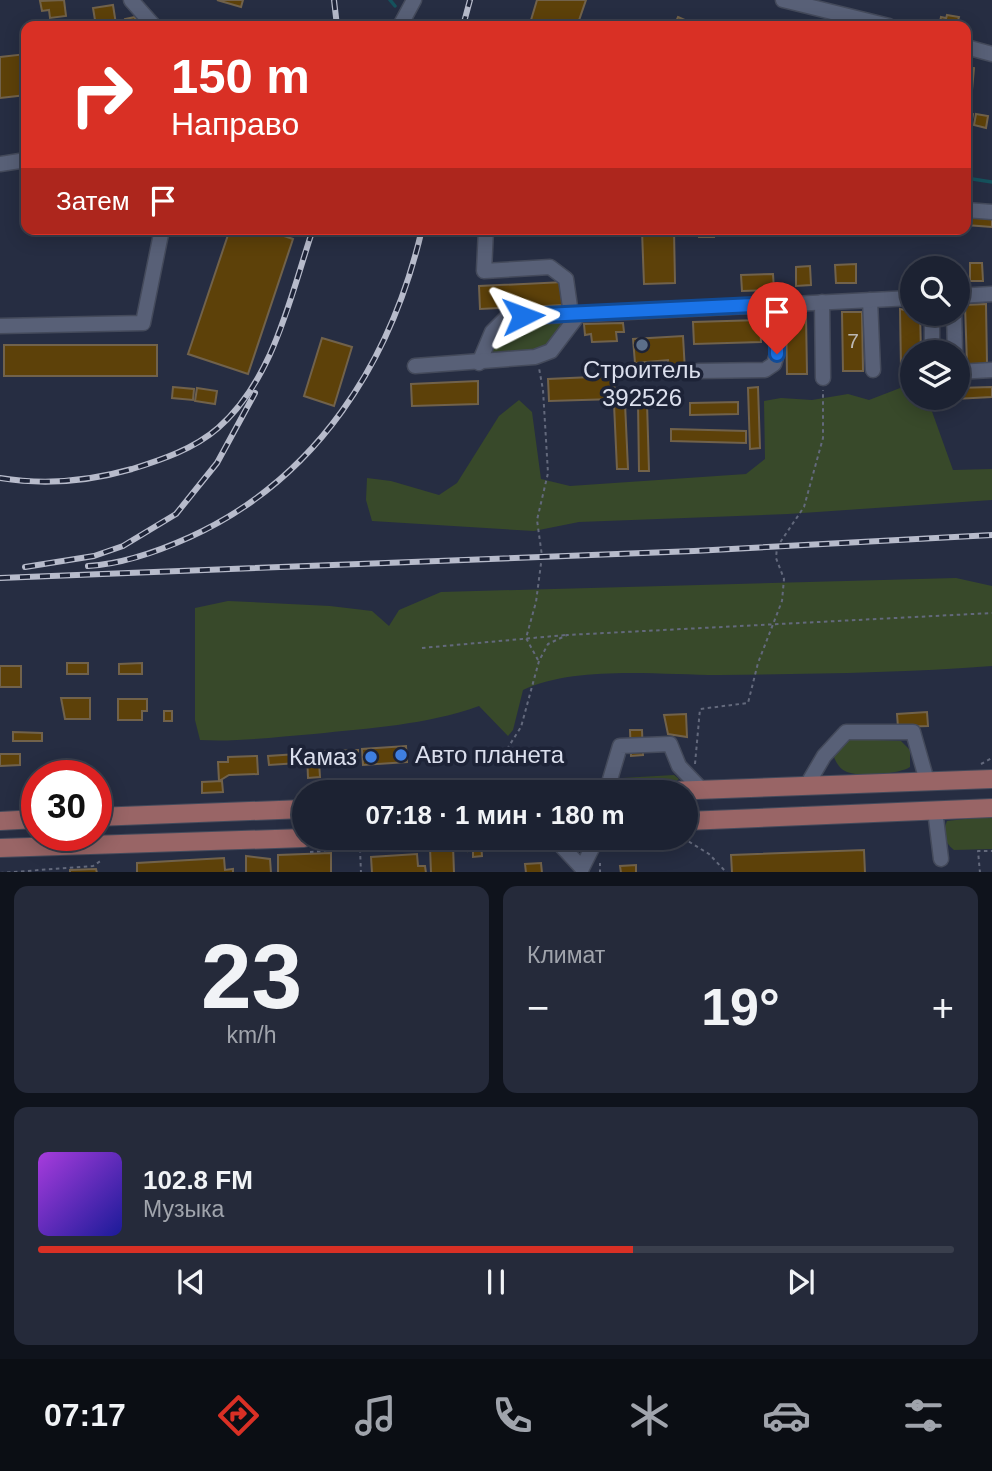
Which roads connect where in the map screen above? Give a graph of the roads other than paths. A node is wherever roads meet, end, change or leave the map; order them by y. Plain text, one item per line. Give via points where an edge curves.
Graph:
1 (131, 0) edge
2 (414, 0) edge
3 (783, 0) edge
4 (150, 21) edge
5 (403, 21) edge
6 (869, 21) edge
7 (971, 48) edge
8 (992, 54) edge
9 (21, 161) edge
10 (0, 164) edge
11 (971, 210) edge
12 (992, 212) edge
13 (161, 235) edge
14 (486, 235) edge
15 (992, 294) edge
16 (970, 295) edge
17 (900, 299) edge
18 (870, 300) junction
19 (822, 302) junction
20 (777, 304) junction
21 (575, 314) junction
22 (0, 326) edge
23 (479, 363) junction
24 (415, 366) dead end
25 (873, 370) dead end
26 (992, 370) edge
27 (698, 371) dead end
28 (970, 371) edge
29 (823, 377) road end
30 (992, 779) edge
31 (610, 780) edge
32 (692, 780) edge
33 (927, 781) junction
34 (698, 784) edge
35 (807, 785) junction
36 (992, 808) edge
37 (292, 809) edge
38 (935, 810) junction
39 (112, 816) edge
40 (21, 820) edge
41 (698, 820) edge
42 (0, 821) edge
43 (292, 838) edge
44 (0, 848) edge
45 (564, 850) edge
46 (582, 850) edge
47 (591, 850) edge
48 (942, 859) dead end
49 (582, 870) edge

1 - 4 street
2 - 5 street
3 - 6 street
7 - 8 street
9 - 10 street
11 - 12 street
13 - 22 street via 143,323
14 - 21 street via 484,271 550,267 566,279
15 - 16 street
17 - 18 street
18 - 19 street
18 - 25 street
19 - 20 street
19 - 29 street
20 - 21 street
20 - 27 street via 774,364 765,370
21 - 23 street via 551,351 535,358
21 - 23 street via 500,321
23 - 24 street
26 - 28 street
30 - 33 main road
31 - 32 street via 620,746 670,744 679,766
33 - 35 main road
33 - 35 street via 913,732 846,732
34 - 35 main road
36 - 38 main road
37 - 39 main road
38 - 41 main road
38 - 48 street
40 - 42 main road
43 - 44 main road
45 - 49 street
46 - 49 street
47 - 49 street

